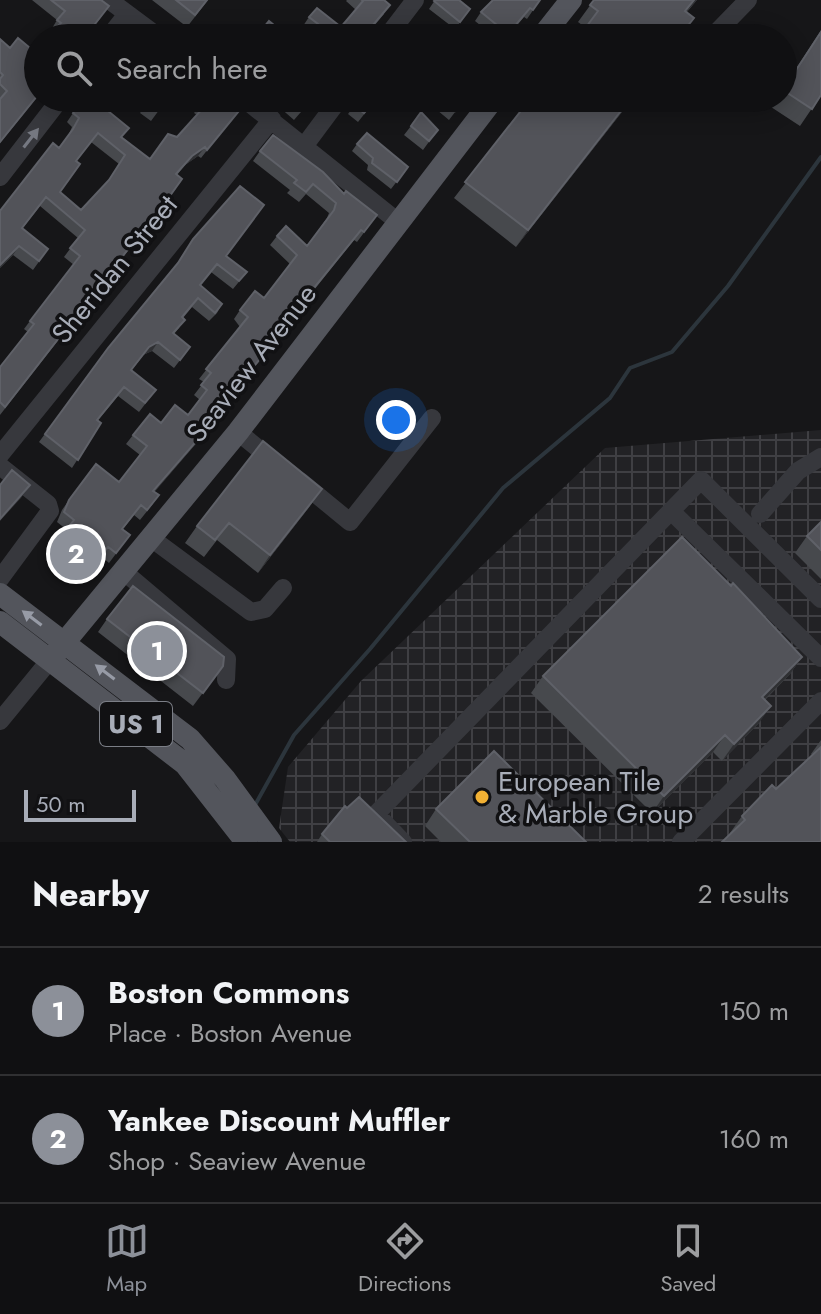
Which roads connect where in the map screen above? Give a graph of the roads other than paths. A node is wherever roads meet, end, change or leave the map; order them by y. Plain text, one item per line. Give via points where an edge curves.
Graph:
1 (109, 0) edge
2 (415, 0) edge
3 (571, 0) edge
4 (748, 0) edge
5 (127, 14) junction
6 (119, 24) edge
7 (141, 24) edge
8 (397, 24) edge
9 (552, 24) edge
10 (725, 24) edge
11 (50, 112) edge
12 (262, 112) edge
13 (330, 112) edge
14 (483, 112) edge
15 (272, 119) junction
16 (305, 145) junction
17 (0, 177) edge
18 (397, 221) junction
19 (432, 418) dead end
20 (238, 432) junction
21 (0, 455) edge
22 (821, 457) edge
23 (0, 466) edge
24 (671, 511) junction
25 (760, 514) dead end
26 (151, 538) junction
27 (123, 571) junction
28 (0, 579) edge
29 (283, 588) dead end
30 (0, 594) edge
31 (821, 599) edge
32 (0, 622) edge
33 (64, 641) junction
34 (821, 658) edge
35 (50, 660) junction
36 (226, 680) dead end
37 (821, 701) edge
38 (0, 721) edge
39 (220, 788) junction
40 (248, 833) edge
41 (271, 842) edge
42 (403, 842) edge
43 (681, 842) edge

1 - 5 street
2 - 8 street
3 - 9 main road
4 - 10 street
5 - 6 street
5 - 7 street
17 -> 11 street
12 - 15 street
13 - 16 street
14 - 18 main road, Seaview Avenue
15 - 16 street
15 - 21 street, Sheridan Street
16 - 18 street
18 - 20 main road, Seaview Avenue
19 - 20 street via 350,522
20 - 26 main road, Seaview Avenue
22 - 25 street via 798,471
23 - 28 street via 50,511
24 - 31 street via 701,480
24 - 34 street
24 - 42 street via 376,814
26 - 27 main road, Seaview Avenue
26 - 29 street via 251,612 265,609
27 - 33 main road, Seaview Avenue
27 - 36 street via 227,659
33 -> 30 main road, US 1
32 - 35 main road, US 1
33 - 35 main road, Seaview Avenue
39 -> 33 main road, US 1 via 170,721
35 - 38 street
35 - 39 main road, US 1
37 - 43 street
39 - 40 main road, US 1
40 - 41 main road, US 1

